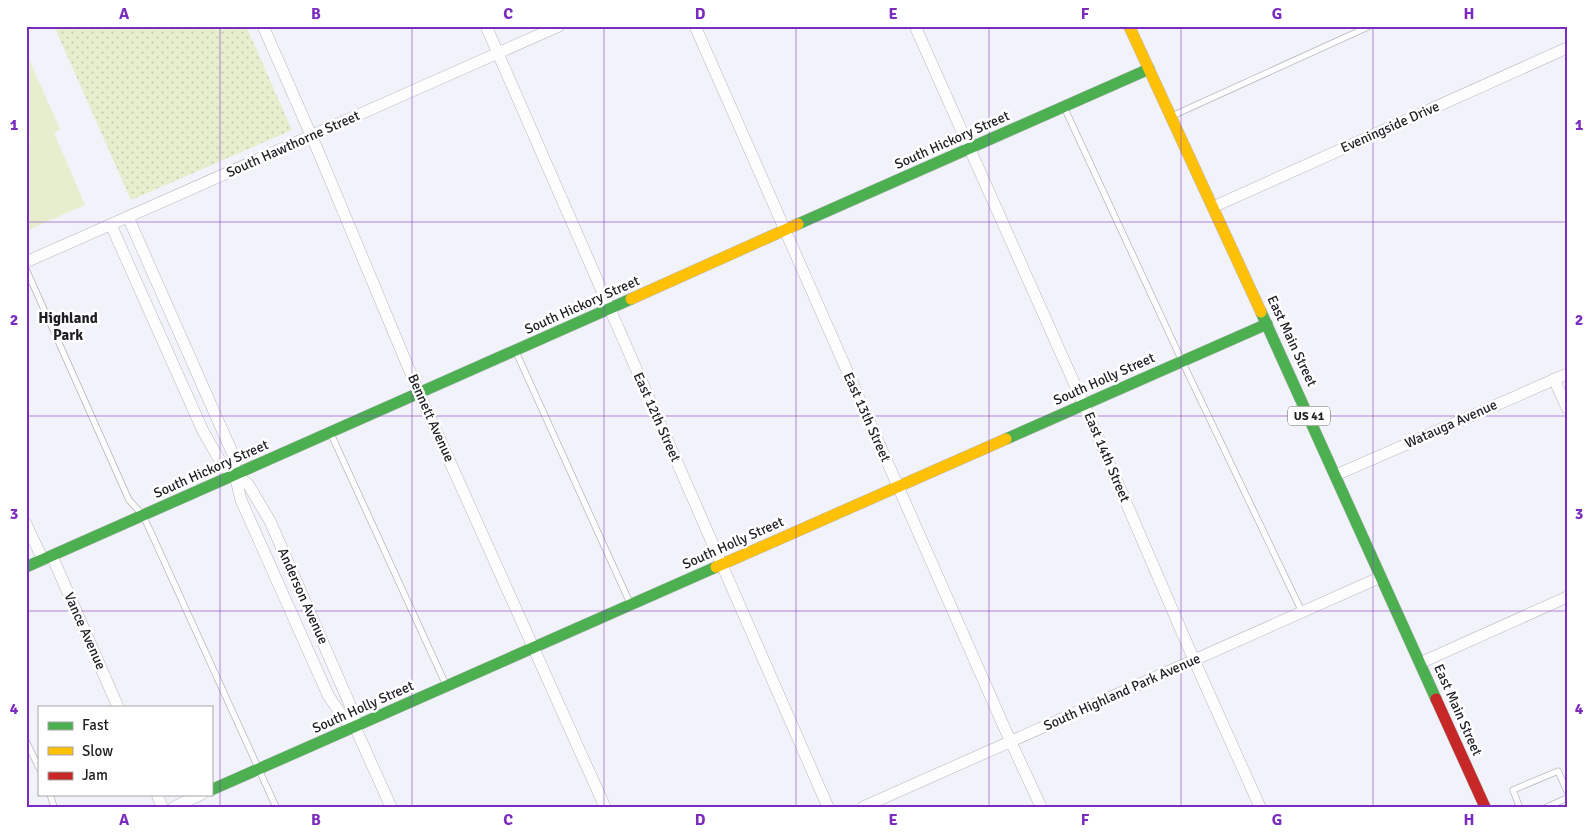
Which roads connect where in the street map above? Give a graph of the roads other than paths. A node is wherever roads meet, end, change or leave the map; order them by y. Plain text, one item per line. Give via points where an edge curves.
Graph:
1 (263, 26) edge
2 (486, 26) edge
3 (559, 26) edge
4 (695, 26) edge
5 (915, 26) edge
6 (1370, 26) edge
7 (1131, 27) edge
8 (1567, 48) edge
9 (498, 53) junction
10 (1149, 69) junction
11 (1064, 107) junction
12 (1170, 117) junction
13 (312, 136) junction
14 (970, 149) junction
15 (1212, 207) junction
16 (128, 217) junction
17 (111, 225) junction
18 (785, 231) junction
19 (26, 262) edge
20 (26, 268) edge
21 (609, 309) junction
22 (1267, 324) junction
23 (516, 350) junction
24 (1182, 361) junction
25 (1567, 374) edge
26 (1554, 380) junction
27 (419, 393) junction
28 (1084, 405) junction
29 (1567, 408) edge
30 (330, 432) junction
31 (235, 474) junction
32 (1336, 475) junction
33 (898, 487) junction
34 (143, 515) junction
35 (26, 524) edge
36 (47, 558) junction
37 (722, 564) junction
38 (26, 567) edge
39 (1381, 576) junction
40 (1567, 597) edge
41 (631, 605) junction
42 (1302, 612) junction
43 (534, 648) junction
44 (1194, 660) junction
45 (1420, 663) junction
46 (446, 686) junction
47 (118, 706) edge
48 (355, 726) junction
49 (26, 741) edge
50 (1010, 741) junction
51 (38, 766) edge
52 (259, 769) junction
53 (212, 790) edge
54 (1567, 791) edge
55 (198, 796) edge
56 (1567, 798) edge
57 (1519, 806) edge
58 (174, 807) edge
59 (276, 807) edge
60 (391, 807) edge
61 (606, 807) edge
62 (828, 807) edge
63 (862, 807) edge
64 (1041, 807) edge
65 (1260, 807) edge
66 (1485, 807) edge
67 (1547, 807) edge

1 - 13 street, Bennett Avenue
2 - 9 street, East 12th Street
3 - 9 street, South Hawthorne Street
4 - 18 street, East 13th Street
5 - 14 street, East 14th Street
6 - 12 lane
7 - 10 street, East Main Street / US 41
8 - 15 street, Eveningside Drive
9 - 13 street, South Hawthorne Street
9 - 21 street, East 12th Street
10 - 11 street, South Hickory Street
10 - 12 street, East Main Street / US 41
11 - 14 street, South Hickory Street
11 - 24 lane
12 - 15 street, East Main Street / US 41
13 - 16 street, South Hawthorne Street
13 - 27 street, Bennett Avenue
14 - 18 street, South Hickory Street
14 - 28 street, East 14th Street
15 - 22 street, East Main Street / US 41
16 - 17 street, South Hawthorne Street
16 - 31 street, Anderson Avenue via 235,459
17 - 19 street, South Hawthorne Street
17 - 31 street, Anderson Avenue via 204,431 223,466
18 - 21 street, South Hickory Street
18 - 33 street, East 13th Street
20 - 34 lane via 130,500
21 - 23 street, South Hickory Street
21 - 37 street, East 12th Street
22 - 24 street, South Holly Street
22 - 32 street, East Main Street / US 41
23 - 27 street, South Hickory Street
23 - 41 lane
24 - 28 street, South Holly Street
24 - 42 lane
25 - 26 street, Watauga Avenue
26 - 29 street
26 - 32 street, Watauga Avenue
27 - 30 street, South Hickory Street
27 - 43 street, Bennett Avenue
28 - 33 street, South Holly Street
28 - 44 street, East 14th Street
30 - 31 street, South Hickory Street
30 - 46 lane
31 - 34 street, South Hickory Street
31 - 48 street, Anderson Avenue via 248,484 270,521 354,714
31 - 48 street, Anderson Avenue via 241,500 328,695 344,719
32 - 39 street, East Main Street / US 41
33 - 37 street, South Holly Street
33 - 50 street, East 13th Street
34 - 36 street, South Hickory Street
34 - 52 lane
35 - 36 street, Vance Avenue
36 - 38 street, South Hickory Street
36 - 47 street, Vance Avenue
37 - 41 street, South Holly Street
37 - 62 street, East 12th Street
39 - 42 street, South Highland Park Avenue
39 - 45 street, East Main Street / US 41
40 - 45 street
41 - 43 street, South Holly Street
42 - 44 street, South Highland Park Avenue
43 - 46 street, South Holly Street
43 - 61 street, Bennett Avenue
44 - 50 street, South Highland Park Avenue
44 - 65 street, East 14th Street
45 - 66 street, East Main Street / US 41
46 - 48 street, South Holly Street
48 - 52 street, South Holly Street
48 - 60 street, Anderson Avenue
49 - 51 lane
50 - 63 street, South Highland Park Avenue
50 - 64 street, East 13th Street
52 - 53 street, South Holly Street
52 - 59 lane
54 - 57 lane via 1558,771 1513,790
55 - 58 street
56 - 67 lane

